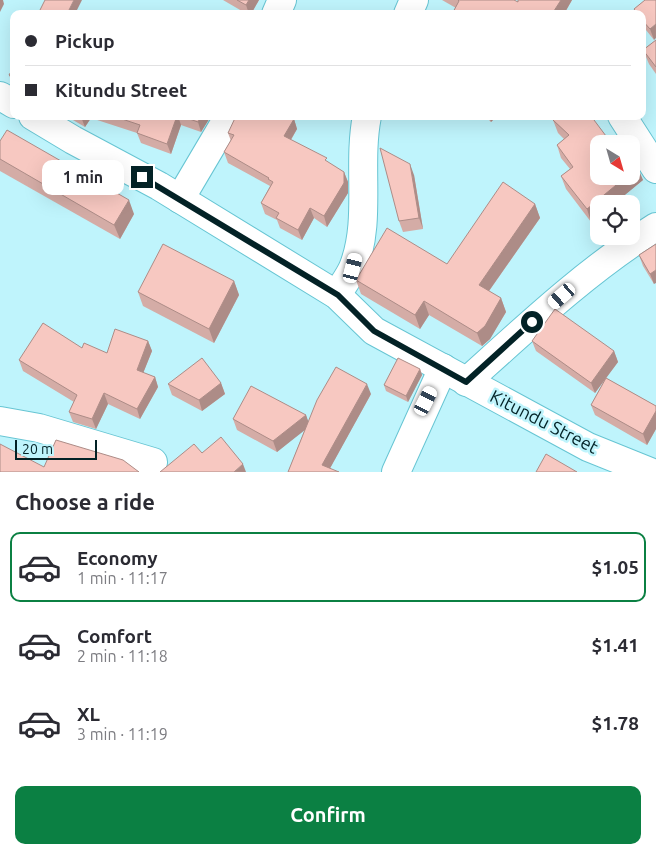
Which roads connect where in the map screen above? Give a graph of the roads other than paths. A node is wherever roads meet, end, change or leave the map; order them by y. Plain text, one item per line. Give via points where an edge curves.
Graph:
1 (40, 120) edge
2 (227, 120) edge
3 (367, 120) edge
4 (625, 120) edge
5 (656, 169) edge
6 (180, 199) junction
7 (656, 227) edge
8 (338, 295) junction
9 (443, 368) junction
10 (466, 382) junction
11 (0, 421) edge
12 (153, 462) dead end
13 (396, 472) edge
14 (650, 472) edge

1 - 6 street, Kitundu Street
2 - 6 street
3 - 8 street via 361,236 353,268
4 - 5 street
6 - 8 street, Kitundu Street
7 - 10 street via 576,283
8 - 9 street, Kitundu Street via 374,331
9 - 10 street, Kitundu Street
9 - 13 street
10 - 14 street, Kitundu Street via 588,447
11 - 12 street via 39,428

